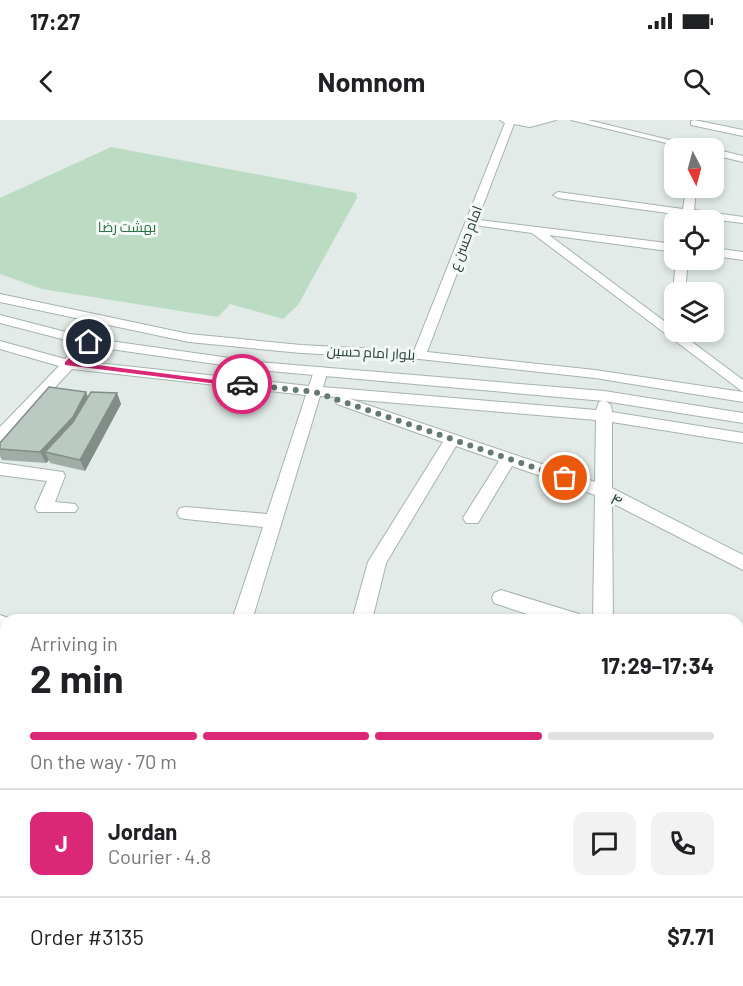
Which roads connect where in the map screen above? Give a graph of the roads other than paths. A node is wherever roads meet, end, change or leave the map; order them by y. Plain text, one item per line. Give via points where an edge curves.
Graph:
1 (551, 120) edge
2 (576, 120) edge
3 (508, 121) edge
4 (694, 123) dead end
5 (743, 133) edge
6 (664, 140) edge
7 (724, 154) edge
8 (743, 159) edge
9 (558, 195) dead end
10 (664, 212) edge
11 (724, 219) edge
12 (743, 220) edge
13 (471, 222) junction
14 (535, 230) junction
15 (664, 247) edge
16 (724, 253) edge
17 (743, 256) edge
18 (0, 298) edge
19 (0, 319) edge
20 (664, 325) edge
21 (89, 342) junction
22 (686, 342) edge
23 (251, 344) junction
24 (0, 345) edge
25 (419, 355) junction
26 (68, 364) junction
27 (243, 364) junction
28 (321, 371) junction
29 (743, 387) edge
30 (315, 392) junction
31 (604, 396) junction
32 (743, 396) edge
33 (603, 416) junction
34 (743, 418) edge
35 (0, 436) edge
36 (743, 438) edge
37 (453, 439) junction
38 (508, 459) junction
39 (0, 469) edge
40 (603, 492) junction
41 (69, 508) dead end
42 (186, 513) dead end
43 (472, 518) dead end
44 (273, 521) junction
45 (743, 563) edge
46 (501, 598) dead end
47 (244, 614) edge
48 (364, 614) edge
49 (553, 614) edge
50 (603, 614) edge

1 - 3 street via 530,124
2 - 6 street
3 - 13 street, امام حسن ع
4 - 5 street
7 - 8 street
9 - 10 street
11 - 12 street
13 - 14 street
13 - 25 street, امام حسن ع
14 - 15 street
14 - 20 street
16 - 17 street
18 - 23 street, بلوار امام حسین via 177,336
19 - 21 street, بلوار امام حسین
21 - 26 street
21 - 27 street, بلوار امام حسین
22 - 29 street
23 - 25 street, بلوار امام حسین
23 - 27 street
24 - 26 street
25 - 32 street, بلوار امام حسین via 595,374
26 - 30 street
26 - 35 street
27 - 28 street, بلوار امام حسین
28 - 30 street
28 - 31 street, بلوار امام حسین
30 - 33 street
30 - 37 street, ۴
30 - 44 street
31 - 33 street
31 - 34 street, بلوار امام حسین
33 - 36 street
33 - 40 street
37 - 38 street, ۴
37 - 48 street via 377,562
38 - 40 street, ۴
38 - 43 street
39 - 41 street via 57,476 44,508
40 - 45 street, ۴
40 - 50 street
42 - 44 street
44 - 47 street
46 - 49 street

